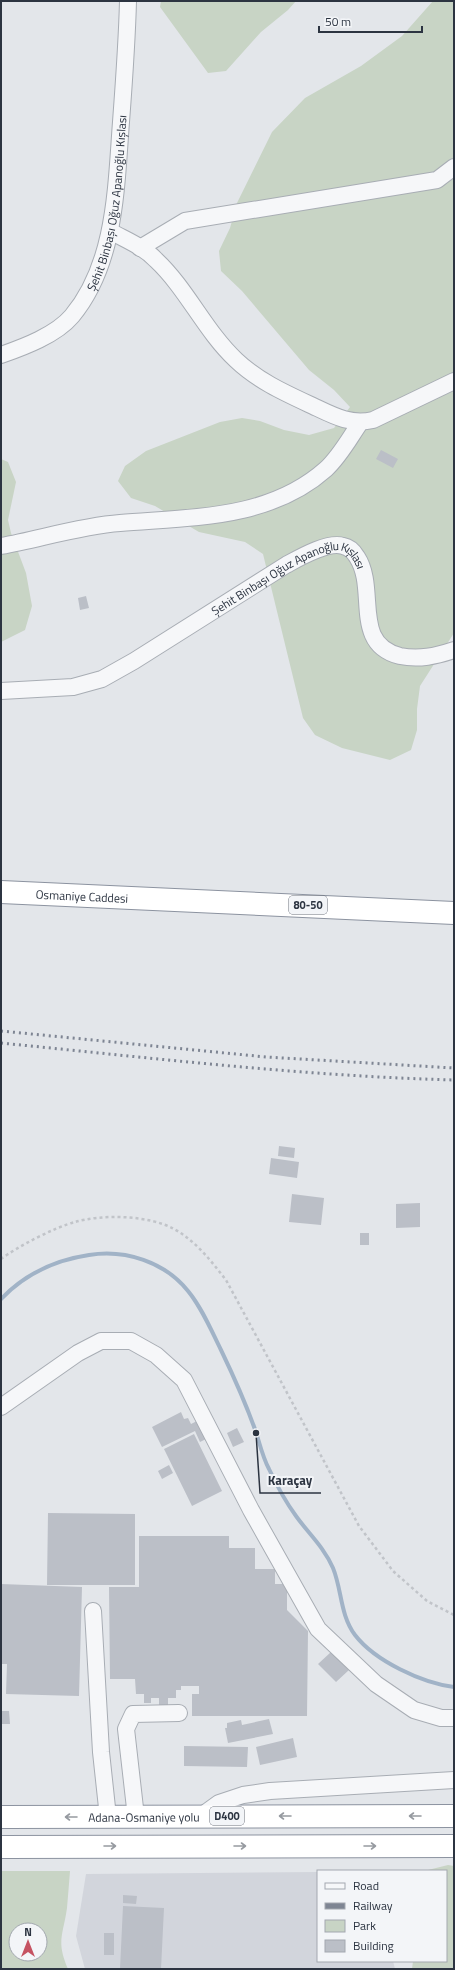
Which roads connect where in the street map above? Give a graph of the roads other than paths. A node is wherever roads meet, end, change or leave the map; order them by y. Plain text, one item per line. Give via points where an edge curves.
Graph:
1 (128, 1) edge
2 (454, 167) edge
3 (110, 231) junction
4 (140, 248) junction
5 (1, 344) edge
6 (30, 344) junction
7 (1, 355) edge
8 (454, 381) edge
9 (360, 423) junction
10 (1, 546) edge
11 (454, 650) edge
12 (1, 691) edge
13 (1, 892) edge
14 (1, 903) edge
15 (454, 913) edge
16 (454, 924) edge
17 (1, 1408) edge
18 (93, 1611) dead end
19 (179, 1713) dead end
20 (454, 1718) edge
21 (454, 1780) edge
22 (201, 1816) junction
23 (454, 1816) edge
24 (1, 1817) edge
25 (108, 1817) junction
26 (136, 1817) junction
27 (454, 1846) edge
28 (1, 1847) edge

1 - 3 street, Şehit Binbaşı Oğuz Apanoğlu Kışlası via 117,181
2 - 4 street via 437,180 185,221
3 - 4 street
3 - 6 street, Şehit Binbaşı Oğuz Apanoğlu Kışlası via 94,280 71,316 59,327
4 - 9 street via 164,267 217,338 235,359 251,372 268,385 333,415
5 - 6 street
6 - 7 street, Şehit Binbaşı Oğuz Apanoğlu Kışlası
8 - 9 street via 373,420
9 - 10 street via 326,469 284,496 260,505 230,514 100,526
11 - 12 street, Şehit Binbaşı Oğuz Apanoğlu Kışlası via 435,657 412,658 393,654 381,647 371,633 363,566 353,552 343,545 330,546 286,565 134,661 102,678 73,688
13 - 15 highway, Osmaniye Caddesi / 80-50
14 - 16 highway
17 - 20 street via 78,1353 101,1341 131,1341 156,1355 184,1380 251,1510 318,1628 376,1684 414,1710 441,1718
18 - 25 street via 101,1752
19 - 26 street via 133,1714 126,1729
21 - 22 street via 270,1791 243,1795 219,1803
23 -> 22 highway, Adana-Osmaniye yolu / D400
22 - 26 highway, Adana-Osmaniye yolu / D400
25 -> 24 highway, Adana-Osmaniye yolu / D400
25 - 26 highway, Adana-Osmaniye yolu / D400
28 -> 27 highway

